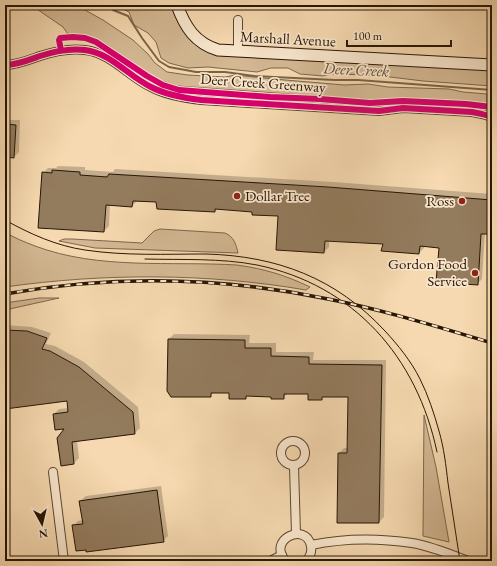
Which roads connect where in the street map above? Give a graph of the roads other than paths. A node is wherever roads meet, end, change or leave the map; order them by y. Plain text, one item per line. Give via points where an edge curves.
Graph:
1 (176, 5) edge
2 (238, 20) dead end
3 (238, 52) junction
4 (5, 65) edge
5 (492, 65) edge
6 (492, 117) edge
7 (294, 466) dead end
8 (53, 472) dead end
9 (296, 534) junction
10 (311, 545) junction
11 (284, 558) edge
12 (64, 561) edge
13 (270, 561) edge
14 (306, 561) edge
15 (468, 561) edge

1 - 3 street, Marshall Avenue via 187,29 199,41 218,50
2 - 3 street
3 - 5 street, Marshall Avenue
4 - 6 street via 65,49 86,50 106,57 150,87 173,96 379,111 403,108 472,112
7 - 9 street
8 - 12 street
9 - 10 street via 304,536
9 - 11 street via 283,541 281,547
10 - 14 street via 310,555
10 - 15 street via 351,540 413,543
11 - 13 street

